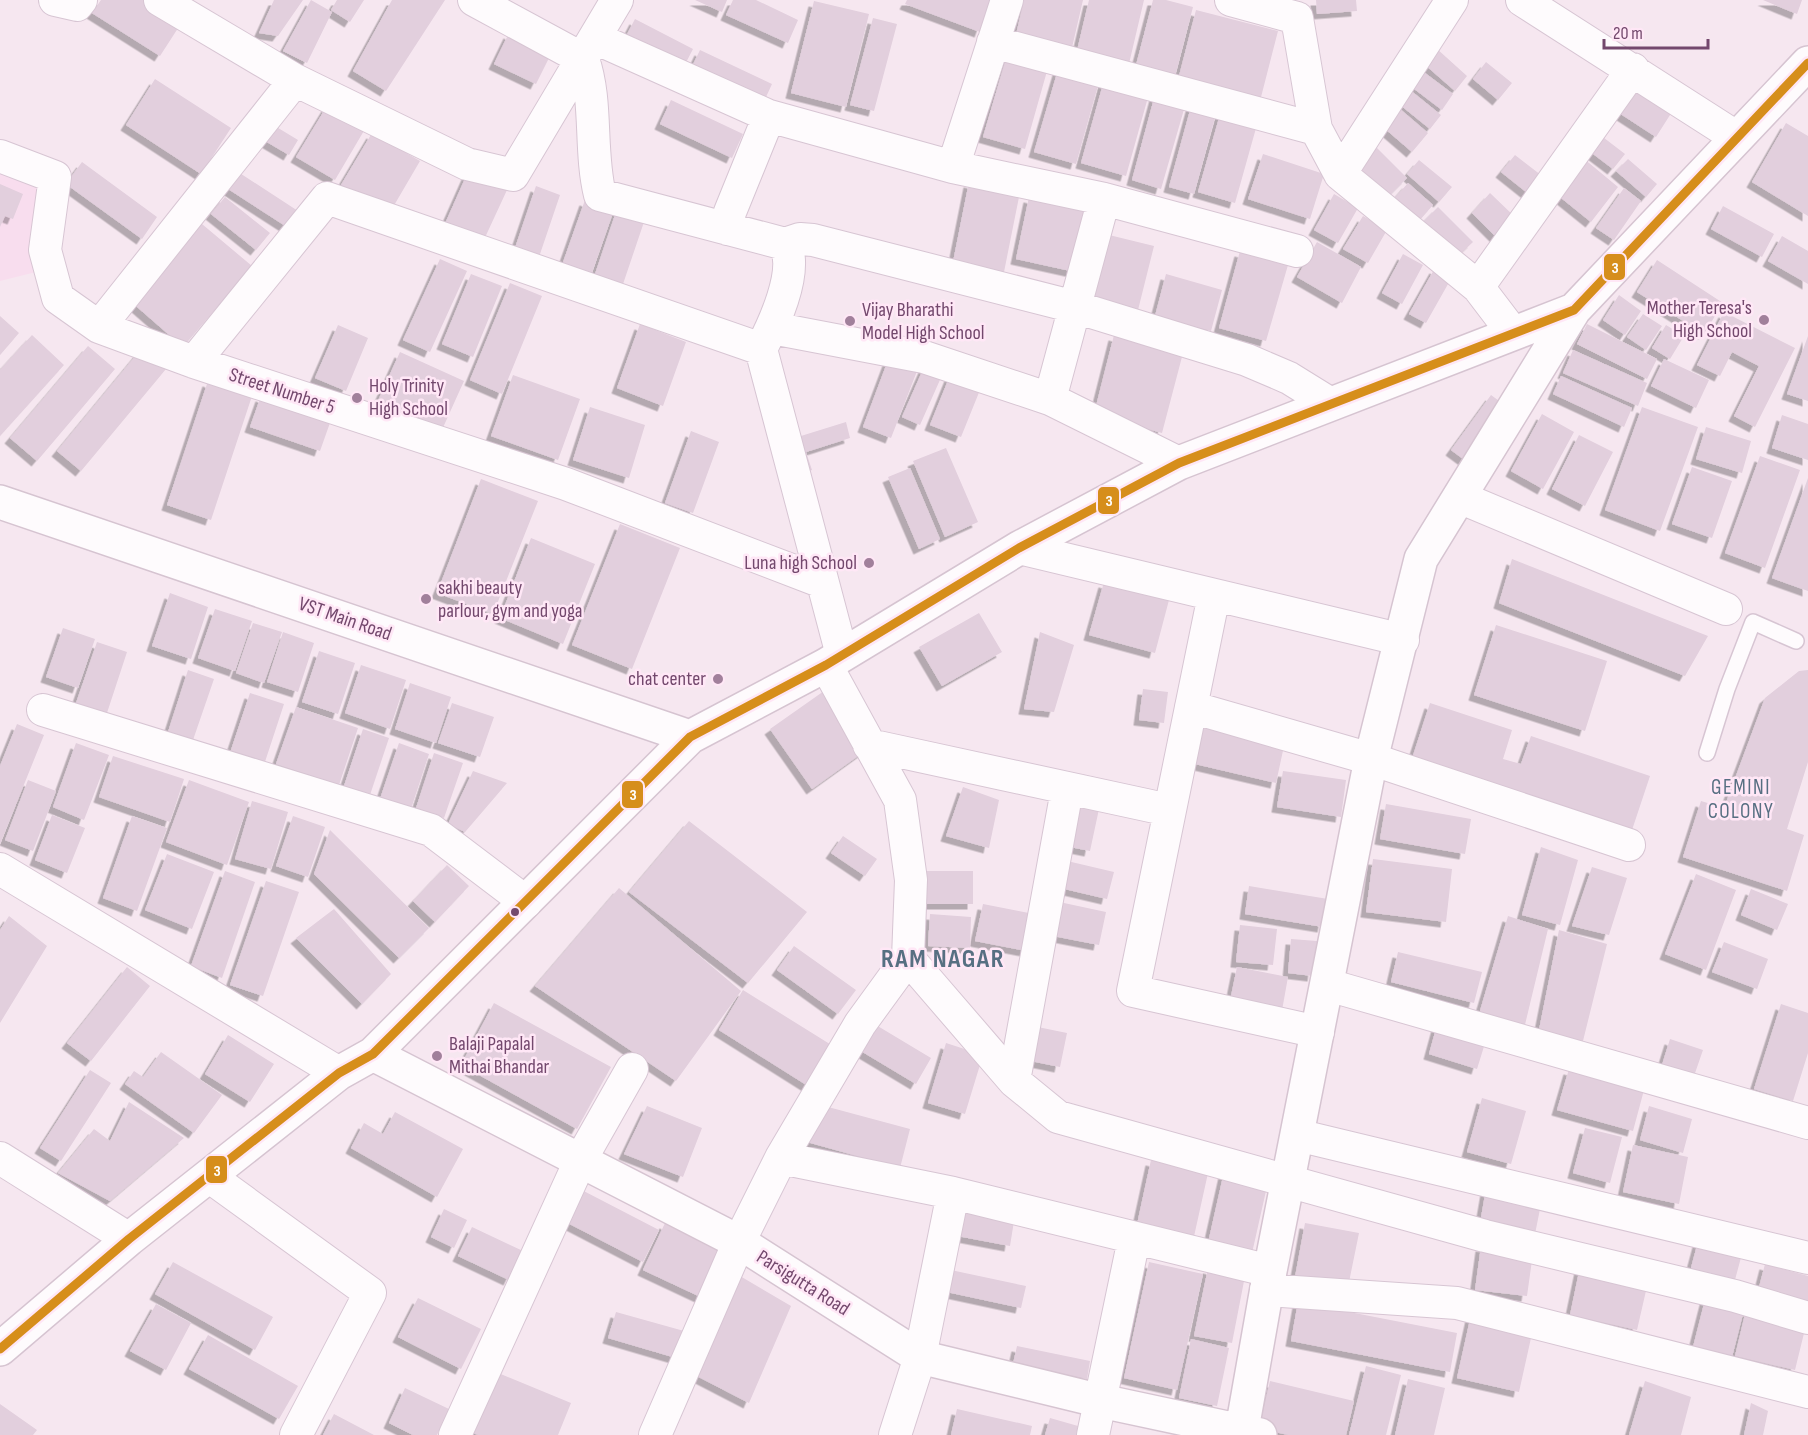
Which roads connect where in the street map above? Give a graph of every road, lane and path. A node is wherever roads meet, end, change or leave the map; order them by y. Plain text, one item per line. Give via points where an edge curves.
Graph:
1 (55, 0) edge
2 (81, 0) edge
3 (160, 0) edge
4 (474, 0) edge
5 (617, 0) edge
6 (1007, 0) edge
7 (1231, 0) edge
8 (1452, 0) edge
9 (1522, 0) edge
10 (993, 42) junction
11 (589, 49) junction
12 (1808, 64) edge
13 (1634, 69) junction
14 (296, 80) junction
15 (769, 116) junction
16 (1316, 129) junction
17 (1736, 137) junction
18 (0, 156) edge
19 (953, 167) junction
20 (1340, 174) junction
21 (1104, 200) junction
22 (727, 229) junction
23 (785, 244) junction
24 (1297, 251) dead end
25 (1478, 287) junction
26 (1075, 306) junction
27 (1574, 310) junction
28 (99, 327) junction
29 (1513, 333) junction
30 (766, 338) junction
31 (194, 362) junction
32 (1050, 399) junction
33 (1331, 404) junction
34 (1179, 463) junction
35 (1459, 497) junction
36 (0, 502) edge
37 (1019, 548) junction
38 (820, 581) junction
39 (1214, 595) junction
40 (1739, 615) junction
41 (1403, 640) junction
42 (1796, 641) dead end
43 (834, 660) junction
44 (1191, 707) junction
45 (44, 710) dead end
46 (690, 737) junction
47 (869, 745) junction
48 (1707, 753) dead end
49 (1371, 759) junction
50 (1066, 790) junction
51 (1169, 810) junction
52 (1629, 845) dead end
53 (0, 869) edge
54 (526, 902) junction
55 (908, 957) junction
56 (1328, 985) junction
57 (1318, 1032) junction
58 (373, 1054) junction
59 (632, 1070) dead end
60 (339, 1073) junction
61 (1014, 1081) junction
62 (1808, 1123) edge
63 (1298, 1135) junction
64 (0, 1158) edge
65 (781, 1158) junction
66 (581, 1159) junction
67 (210, 1177) junction
68 (1288, 1182) junction
69 (953, 1193) junction
70 (129, 1239) junction
71 (1134, 1239) junction
72 (739, 1242) junction
73 (1808, 1258) edge
74 (1268, 1281) junction
75 (1808, 1318) edge
76 (0, 1349) edge
77 (920, 1357) junction
78 (1808, 1392) edge
79 (1101, 1401) junction
80 (1247, 1434) edge
81 (296, 1435) edge
82 (455, 1435) edge
83 (655, 1435) edge
84 (894, 1435) edge
85 (1093, 1435) edge

1 - 2 street via 77,5
3 - 14 street
4 - 11 street
5 - 11 street
6 - 10 street
7 - 16 street via 1297,18
8 - 20 street
9 - 13 street
10 - 16 street
10 - 19 street
11 - 14 street via 513,175 467,164
11 - 15 street
11 - 22 street via 595,175 600,195
12 - 17 street
13 - 17 street
13 - 25 street
14 - 28 street
15 - 19 street
15 - 22 street via 730,212
16 - 20 street
17 - 27 street
18 - 28 street, Street Number 5 via 55,177 45,250 58,298
19 - 21 street
20 - 25 street
21 - 24 street
21 - 26 street
22 - 23 street
23 - 26 street via 813,240
23 - 30 street via 792,266
25 - 29 street
26 - 32 street
26 - 33 street via 1247,360 1289,378
27 - 29 street
27 - 35 street
28 - 31 street, Street Number 5
29 - 33 street
30 - 31 street via 327,198
30 - 32 street via 924,357
30 - 38 street
31 - 38 street, Street Number 5 via 566,484
32 - 34 street
33 - 34 street
34 - 37 street
35 - 40 street
35 - 41 street via 1421,559
36 - 46 street, VST Main Road
37 - 39 street
37 - 43 street
38 - 43 street
39 - 41 street
39 - 44 street
40 - 42 lane
40 - 48 lane via 1727,689
41 - 49 street
43 - 46 street
43 - 47 street
44 - 49 street
44 - 51 street
45 - 54 street via 431,830
46 - 54 street
47 - 50 street
47 - 55 street via 900,800 911,880
49 - 52 street
49 - 56 street
50 - 51 street
50 - 61 street
51 - 57 street via 1133,991
53 - 60 street
54 - 58 street
55 - 61 street
55 - 65 street via 860,1024
56 - 57 street
56 - 62 street
57 - 63 street
58 - 60 street
58 - 66 street, Parsigutta Road
59 - 66 street
60 - 67 street
61 - 68 street via 1058,1117
63 - 68 street
63 - 73 street
64 - 70 street
65 - 69 street
65 - 72 street
66 - 72 street, Parsigutta Road
66 - 82 street
67 - 70 street
67 - 81 street via 370,1293
68 - 74 street
68 - 75 street
69 - 71 street
69 - 77 street
70 - 76 street
71 - 74 street
71 - 79 street
72 - 77 street, Parsigutta Road
72 - 83 street
74 - 78 street via 1457,1303
74 - 80 street
77 - 79 street, Parsigutta Road
77 - 84 street
79 - 80 street, Parsigutta Road
79 - 85 street

